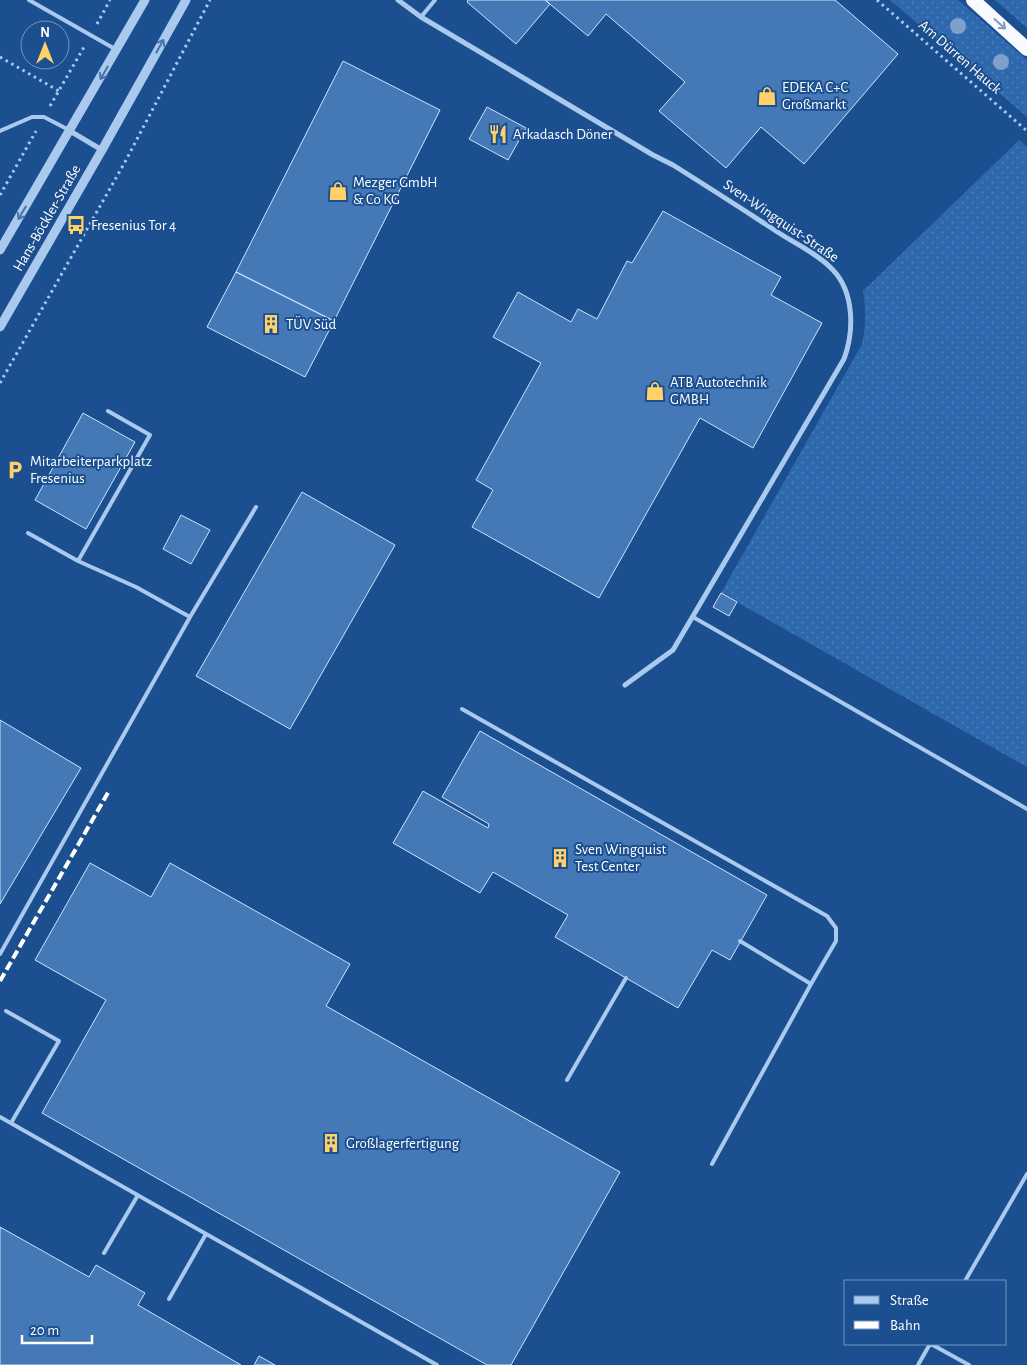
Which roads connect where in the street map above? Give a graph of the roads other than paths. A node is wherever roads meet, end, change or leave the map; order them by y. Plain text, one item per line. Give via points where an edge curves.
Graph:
1 (28, 0) edge
2 (145, 0) edge
3 (186, 0) edge
4 (398, 0) edge
5 (435, 0) edge
6 (973, 0) edge
7 (421, 17) junction
8 (1027, 49) edge
9 (117, 50) junction
10 (0, 131) edge
11 (70, 131) junction
12 (102, 150) junction
13 (0, 250) edge
14 (0, 327) edge
15 (108, 411) dead end
16 (256, 507) dead end
17 (28, 533) dead end
18 (78, 561) junction
19 (190, 617) junction
20 (692, 617) junction
21 (625, 685) dead end
22 (462, 708) dead end
23 (1027, 809) edge
24 (740, 941) dead end
25 (0, 954) edge
26 (626, 978) dead end
27 (811, 984) junction
28 (6, 1011) dead end
29 (567, 1080) dead end
30 (0, 1117) edge
31 (11, 1123) junction
32 (712, 1164) dead end
33 (1027, 1174) edge
34 (138, 1195) junction
35 (206, 1234) junction
36 (104, 1253) dead end
37 (966, 1280) edge
38 (169, 1299) dead end
39 (929, 1345) edge
40 (932, 1345) edge
41 (428, 1363) edge
42 (437, 1365) edge
43 (918, 1365) edge
44 (969, 1365) edge

1 - 9 lane
2 - 9 street, Hans-Böckler-Straße
12 -> 3 street, Hans-Böckler-Straße
4 - 7 street, Sven-Wingquist-Straße
5 - 7 lane
6 -> 8 highway
7 - 20 street, Sven-Wingquist-Straße via 673,165 786,237 833,270 843,286 851,322 850,343 844,359
9 -> 11 street, Hans-Böckler-Straße
10 - 11 lane via 32,117 44,117
11 - 12 street
11 -> 13 street, Hans-Böckler-Straße
12 - 14 street, Hans-Böckler-Straße
15 - 18 lane via 150,435
16 - 19 lane
17 - 18 lane
18 - 19 lane via 136,587
19 - 25 lane
20 - 21 street, Sven-Wingquist-Straße via 673,650
20 - 23 lane
22 - 27 lane via 827,916 836,928 836,941
24 - 27 lane
26 - 29 lane
27 - 32 lane
28 - 31 lane via 59,1041
30 - 31 lane
31 - 34 lane
33 - 37 lane
34 - 35 lane
34 - 36 lane
35 - 38 lane
35 - 41 lane
39 - 43 lane
40 - 44 lane
41 - 42 lane

